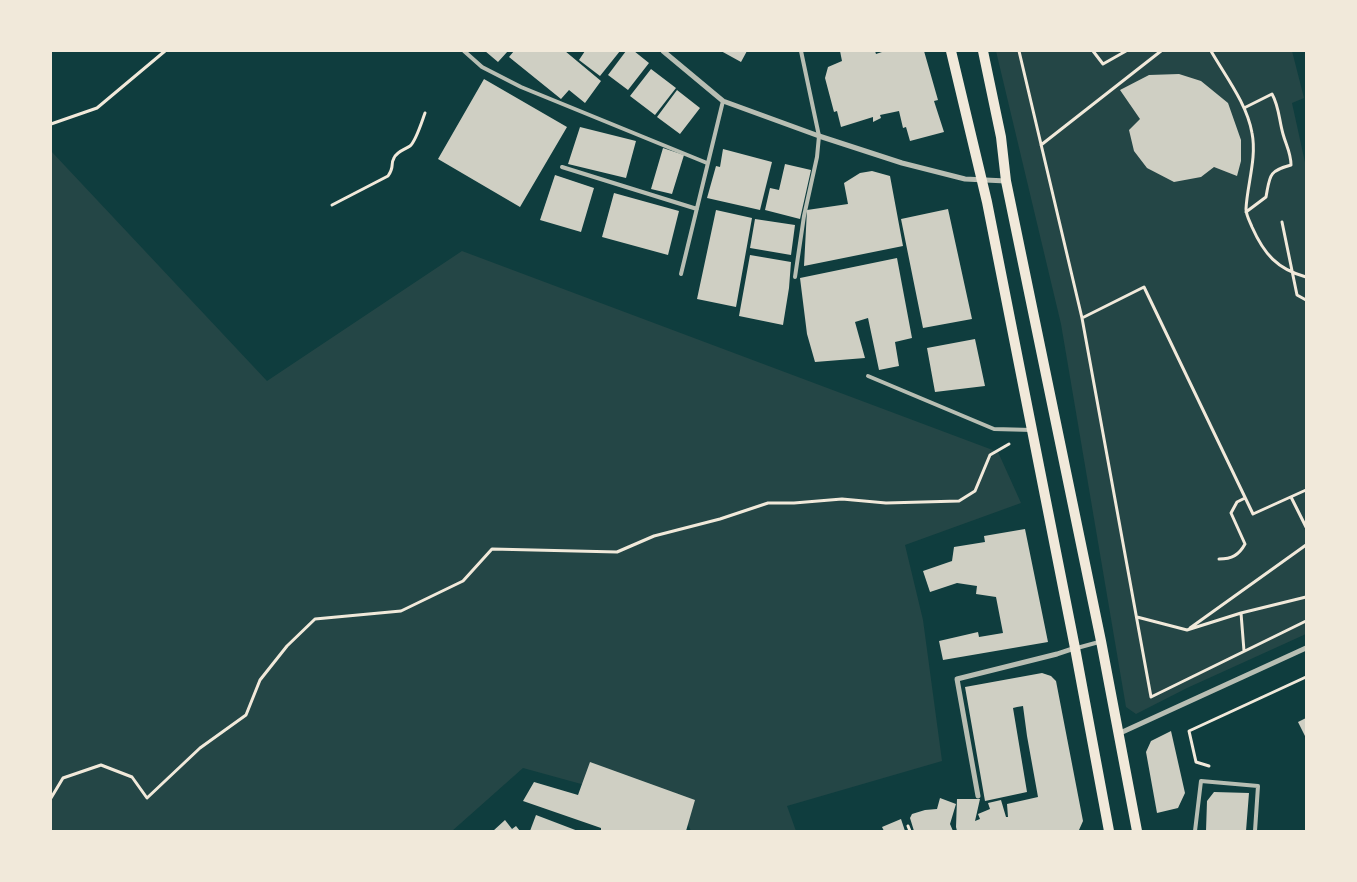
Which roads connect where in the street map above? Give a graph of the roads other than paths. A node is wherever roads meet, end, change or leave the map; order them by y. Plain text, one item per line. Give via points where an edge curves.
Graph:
1 (464, 51) edge
2 (663, 51) edge
3 (801, 51) edge
4 (951, 51) edge
5 (983, 51) edge
6 (723, 101) junction
7 (819, 136) junction
8 (707, 163) junction
9 (562, 167) dead end
10 (981, 179) junction
11 (1006, 181) junction
12 (697, 209) junction
13 (681, 274) dead end
14 (795, 277) dead end
15 (868, 376) dead end
16 (1032, 430) junction
17 (1101, 641) junction
18 (1075, 648) junction
19 (1306, 648) edge
20 (1118, 734) junction
21 (978, 796) dead end
22 (1109, 831) edge
23 (1137, 831) edge
24 (1195, 831) edge
25 (1255, 831) edge

1 - 8 lane via 482,67 520,87
2 - 6 street
3 - 7 lane
4 - 10 main road
5 - 11 main road via 1001,137
6 - 7 street
6 - 8 lane
7 - 10 street via 902,163 965,179
7 - 14 lane
8 - 12 lane
9 - 12 lane
10 - 11 street
10 - 16 main road
11 - 17 main road
12 - 13 lane
15 - 16 lane via 994,429
16 - 18 main road
17 - 18 lane
17 - 20 main road
18 - 21 street via 957,679
18 - 22 main road
19 - 20 street
20 - 23 main road
24 - 25 lane via 1201,781 1258,786

